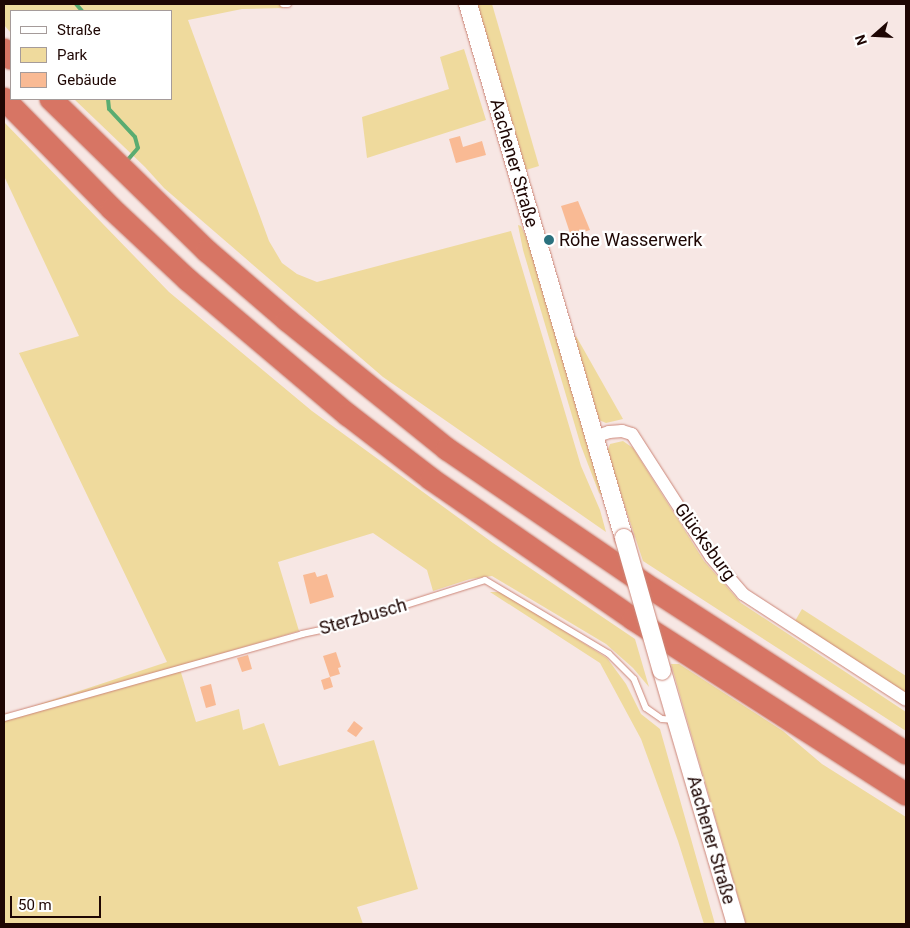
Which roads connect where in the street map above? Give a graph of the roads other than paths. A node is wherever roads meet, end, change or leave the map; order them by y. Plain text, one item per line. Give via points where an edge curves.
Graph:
1 (283, 4) edge
2 (288, 4) edge
3 (468, 4) edge
4 (4, 99) edge
5 (52, 100) edge
6 (594, 437) junction
7 (906, 700) edge
8 (4, 718) edge
9 (676, 720) junction
10 (906, 753) edge
11 (906, 794) edge
12 (736, 924) edge

1 - 2 lane
3 - 6 main road, Aachener Straße
4 - 11 highway via 112,209 188,280 341,409 431,479 633,619
5 - 10 highway via 206,251 448,449 654,590
6 - 7 street, Glücksburg via 609,432 632,434 711,556 743,594
6 - 9 main road, Aachener Straße, bridge
8 - 9 lane, Sterzbusch via 336,627 486,580 609,654 634,679 646,708 662,719
9 - 12 main road, Aachener Straße

